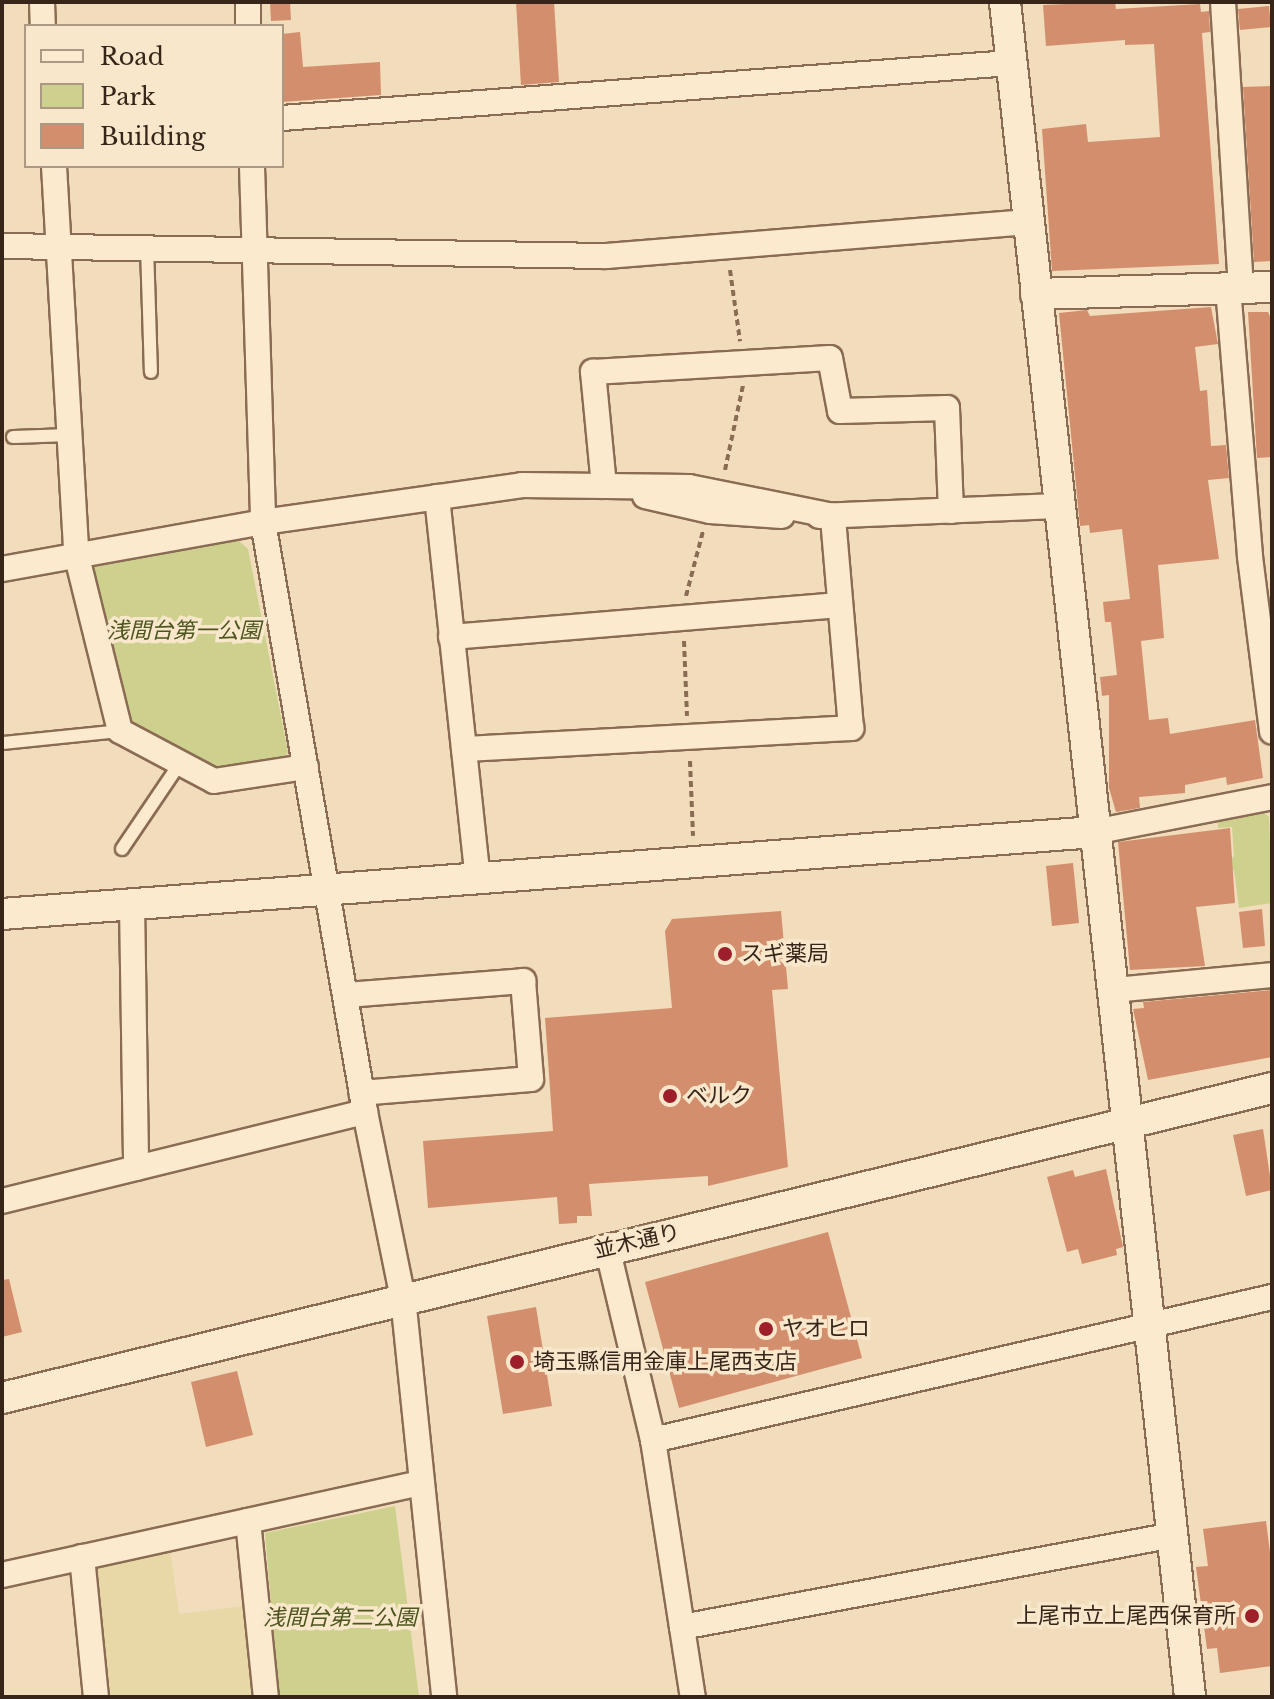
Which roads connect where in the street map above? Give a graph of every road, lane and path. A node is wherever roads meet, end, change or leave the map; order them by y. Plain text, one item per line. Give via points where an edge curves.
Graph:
1 (42, 2) edge
2 (248, 2) edge
3 (1005, 2) edge
4 (1223, 2) edge
5 (43, 24) edge
6 (248, 24) edge
7 (1010, 63) junction
8 (284, 118) edge
9 (54, 168) edge
10 (252, 168) edge
11 (1029, 222) junction
12 (2, 246) edge
13 (59, 246) junction
14 (147, 246) junction
15 (727, 246) junction
16 (253, 247) junction
17 (1272, 287) edge
18 (1234, 288) junction
19 (1036, 294) junction
20 (743, 363) junction
21 (151, 372) dead end
22 (70, 435) junction
23 (13, 437) dead end
24 (604, 486) junction
25 (437, 497) junction
26 (714, 502) junction
27 (1057, 506) junction
28 (951, 511) junction
29 (833, 516) junction
30 (263, 522) junction
31 (76, 553) junction
32 (1261, 558) edge
33 (2, 569) edge
34 (840, 605) junction
35 (683, 619) junction
36 (451, 637) junction
37 (120, 731) junction
38 (1272, 732) edge
39 (688, 738) junction
40 (2, 743) edge
41 (464, 749) junction
42 (180, 763) junction
43 (306, 767) junction
44 (1272, 797) edge
45 (1094, 832) junction
46 (122, 849) dead end
47 (695, 862) junction
48 (478, 878) junction
49 (328, 889) junction
50 (132, 904) junction
51 (2, 914) edge
52 (1272, 975) edge
53 (1114, 990) junction
54 (346, 995) junction
55 (1272, 1088) edge
56 (363, 1102) junction
57 (1128, 1122) junction
58 (136, 1168) junction
59 (2, 1201) edge
60 (607, 1247) junction
61 (1272, 1297) edge
62 (403, 1298) junction
63 (1149, 1326) junction
64 (2, 1398) edge
65 (653, 1440) junction
66 (420, 1483) junction
67 (248, 1521) junction
68 (1172, 1535) junction
69 (82, 1557) junction
70 (2, 1575) edge
71 (682, 1627) junction
72 (96, 1697) edge
73 (266, 1697) edge
74 (444, 1697) edge
75 (693, 1697) edge
76 (1190, 1697) edge

1 - 5 street
2 - 6 street
3 - 7 street
4 - 18 street
7 - 8 street
7 - 11 street
9 - 13 street
10 - 16 street
11 - 15 street
11 - 19 street
12 - 13 street
13 - 14 street
13 - 22 street
14 - 16 street
14 - 21 lane
15 - 16 street via 606,256
15 - 20 path
16 - 30 street
17 - 18 street
18 - 19 street
18 - 32 street
19 - 27 street
20 - 24 street via 593,372
20 - 26 path via 735,442
20 - 28 street via 830,358 840,411 947,408
22 - 23 lane
22 - 31 street
24 - 25 street via 522,485
24 - 26 street
25 - 30 street
25 - 36 street
26 - 29 street
26 - 35 path
27 - 28 street
27 - 45 street
28 - 29 street
29 - 34 street
30 - 31 street
30 - 43 street
31 - 33 street
31 - 37 street
32 - 38 street
34 - 35 street
34 - 39 street via 851,728
35 - 36 street
35 - 39 path
36 - 41 street
37 - 40 lane
37 - 42 street
39 - 41 street
39 - 47 path
41 - 48 street
42 - 43 street via 214,781
42 - 46 lane
43 - 49 street
44 - 45 street
45 - 47 street
45 - 53 street
47 - 48 street
48 - 49 street
49 - 50 street
49 - 54 street
50 - 51 street
50 - 58 street
52 - 53 street
53 - 57 street
54 - 56 street
54 - 56 street via 523,981 531,1079
55 - 57 street, 並木通り
56 - 58 street
56 - 62 street
57 - 60 street, 並木通り
57 - 63 street
58 - 59 street
60 - 62 street, 並木通り
60 - 65 street
61 - 63 street
62 - 64 street, 並木通り
62 - 66 street
63 - 65 street
63 - 68 street
65 - 71 street
66 - 67 street
66 - 74 street
67 - 69 street
67 - 73 street
68 - 71 street
68 - 76 street
69 - 70 street
69 - 72 street
71 - 75 street

